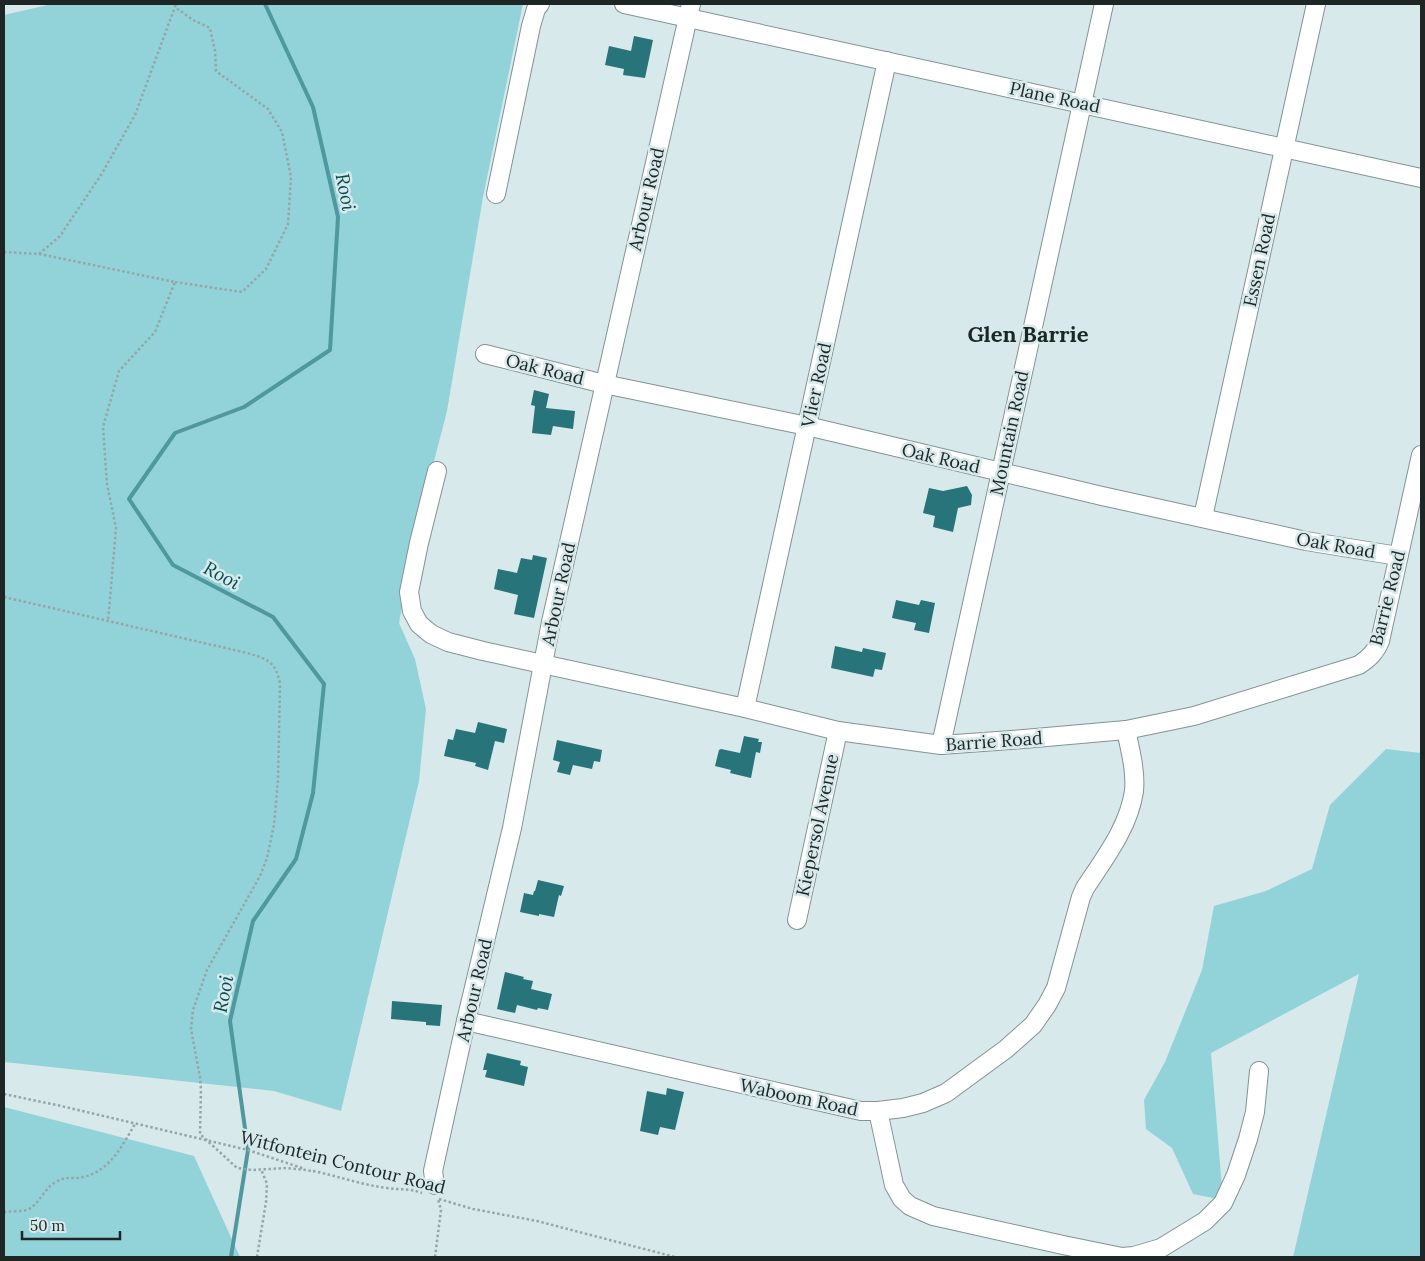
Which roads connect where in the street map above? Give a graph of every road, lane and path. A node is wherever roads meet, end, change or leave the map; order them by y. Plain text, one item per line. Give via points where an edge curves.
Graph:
1 (540, 4) edge
2 (624, 4) edge
3 (1104, 4) edge
4 (1316, 4) edge
5 (176, 6) edge
6 (689, 10) edge
7 (887, 62) junction
8 (1082, 103) junction
9 (1284, 147) junction
10 (1421, 178) edge
11 (496, 194) dead end
12 (4, 252) edge
13 (39, 254) junction
14 (175, 282) junction
15 (485, 354) dead end
16 (604, 384) junction
17 (807, 426) junction
18 (1421, 455) edge
19 (437, 471) dead end
20 (1001, 472) junction
21 (1203, 517) junction
22 (1398, 556) junction
23 (4, 597) edge
24 (108, 622) junction
25 (544, 664) junction
26 (745, 708) junction
27 (1126, 730) junction
28 (838, 731) junction
29 (940, 745) junction
30 (797, 920) dead end
31 (466, 1021) junction
32 (1259, 1071) dead end
33 (4, 1094) edge
34 (878, 1111) junction
35 (135, 1124) junction
36 (205, 1141) junction
37 (261, 1170) junction
38 (314, 1171) junction
39 (434, 1193) junction
40 (4, 1212) edge
41 (256, 1257) edge
42 (434, 1257) edge
43 (675, 1257) edge

1 - 11 street via 530,26
2 - 6 street, Plane Road
3 - 8 street, Mountain Road
4 - 9 street, Essen Road
5 - 13 path via 134,116 101,175 60,236
5 - 14 path via 193,20 210,28 216,71 268,109 282,132 291,176 288,224 266,269 242,292
6 - 7 street, Plane Road
6 - 16 street, Arbour Road
7 - 8 street, Plane Road
7 - 17 street, Vlier Road
8 - 9 street, Plane Road
8 - 20 street, Mountain Road
9 - 10 street, Plane Road
9 - 21 street, Essen Road
12 - 13 path
13 - 14 path
14 - 24 path via 155,332 119,371 103,426 107,484 116,528
15 - 16 street, Oak Road
16 - 17 street, Oak Road
16 - 25 street, Arbour Road
17 - 20 street, Oak Road
17 - 26 street, Vlier Road
18 - 22 street, Barrie Road
19 - 25 street, Barrie Road via 411,580 410,603 417,620 426,631 448,642
20 - 21 street, Oak Road
20 - 29 street, Mountain Road
21 - 22 street, Oak Road via 1306,541
22 - 27 street, Barrie Road via 1380,642 1375,652 1359,665 1220,708
23 - 24 path
24 - 36 path via 256,655 272,663 278,672 278,780 267,858 207,970 192,1010 191,1028 201,1090 200,1134
25 - 26 street, Barrie Road
25 - 31 street, Arbour Road via 512,828
26 - 28 street, Barrie Road
27 - 29 street, Barrie Road
27 - 34 street, Waboom Road via 1134,781 1130,804 1122,828 1084,888 1056,988 1040,1016 1006,1049 946,1093 924,1103
28 - 29 street, Barrie Road
28 - 30 street, Kiepersol Avenue
31 - 34 street, Waboom Road via 851,1109
31 - 39 street, Arbour Road via 433,1171
32 - 34 street via 1255,1112 1236,1175 1221,1206 1205,1221 1161,1248 1122,1257 933,1216 910,1206 894,1185
33 - 35 path, Witfontein Contour Road
35 - 36 path, Witfontein Contour Road
35 - 40 path via 107,1166 90,1176 65,1177 52,1184 27,1210
36 - 37 path via 237,1168
36 - 38 path, Witfontein Contour Road via 248,1150
37 - 38 path
37 - 41 path via 266,1184 266,1202
38 - 39 path, Witfontein Contour Road via 383,1187
39 - 42 path via 441,1210
39 - 43 path, Witfontein Contour Road via 473,1209 537,1220

